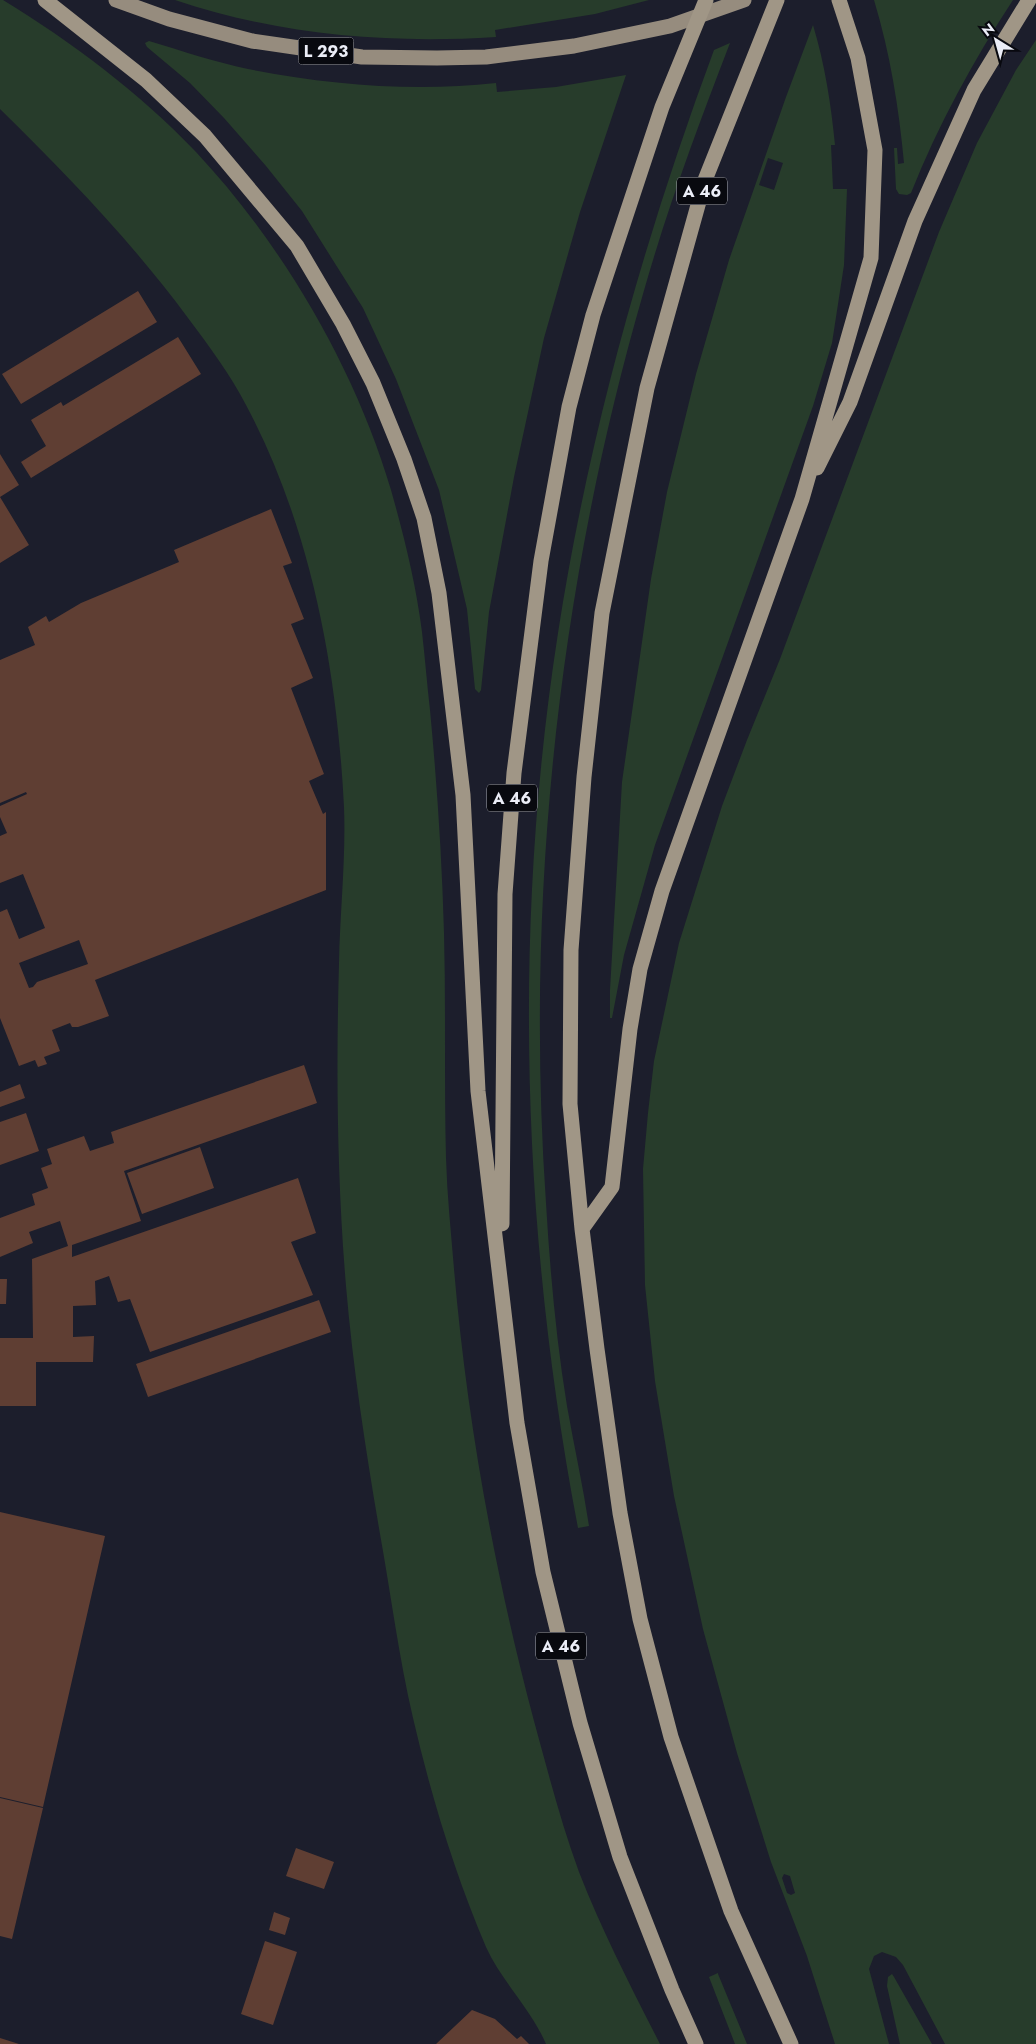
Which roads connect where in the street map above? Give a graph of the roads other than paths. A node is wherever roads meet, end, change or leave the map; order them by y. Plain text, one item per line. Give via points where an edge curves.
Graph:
1 (45, 0) edge
2 (116, 0) edge
3 (706, 0) edge
4 (744, 0) edge
5 (777, 0) edge
6 (839, 0) edge
7 (1029, 0) edge
8 (802, 499) junction
9 (582, 1229) junction
10 (502, 1288) junction
11 (696, 2044) edge
12 (791, 2044) edge

1 - 10 highway via 146,80 204,136 297,246 373,382 404,459 424,518 439,593 452,694 463,795 478,1091
2 - 4 highway, L 293 via 169,19 252,41 362,57 486,58 574,46 670,26
3 - 10 highway, A 46 via 662,107 593,315 569,407 541,561 514,773 505,894
5 - 9 highway, A 46 via 705,180 648,388 602,613 584,777 571,950 570,1104
6 - 8 highway via 858,58 875,150 870,258
7 - 8 highway via 974,90 915,221 850,402
8 - 9 highway via 662,891 640,969 612,1187
9 - 12 highway, A 46 via 620,1513 640,1619 671,1737 728,1902
10 - 11 highway, A 46 via 517,1423 543,1572 580,1723 620,1857

